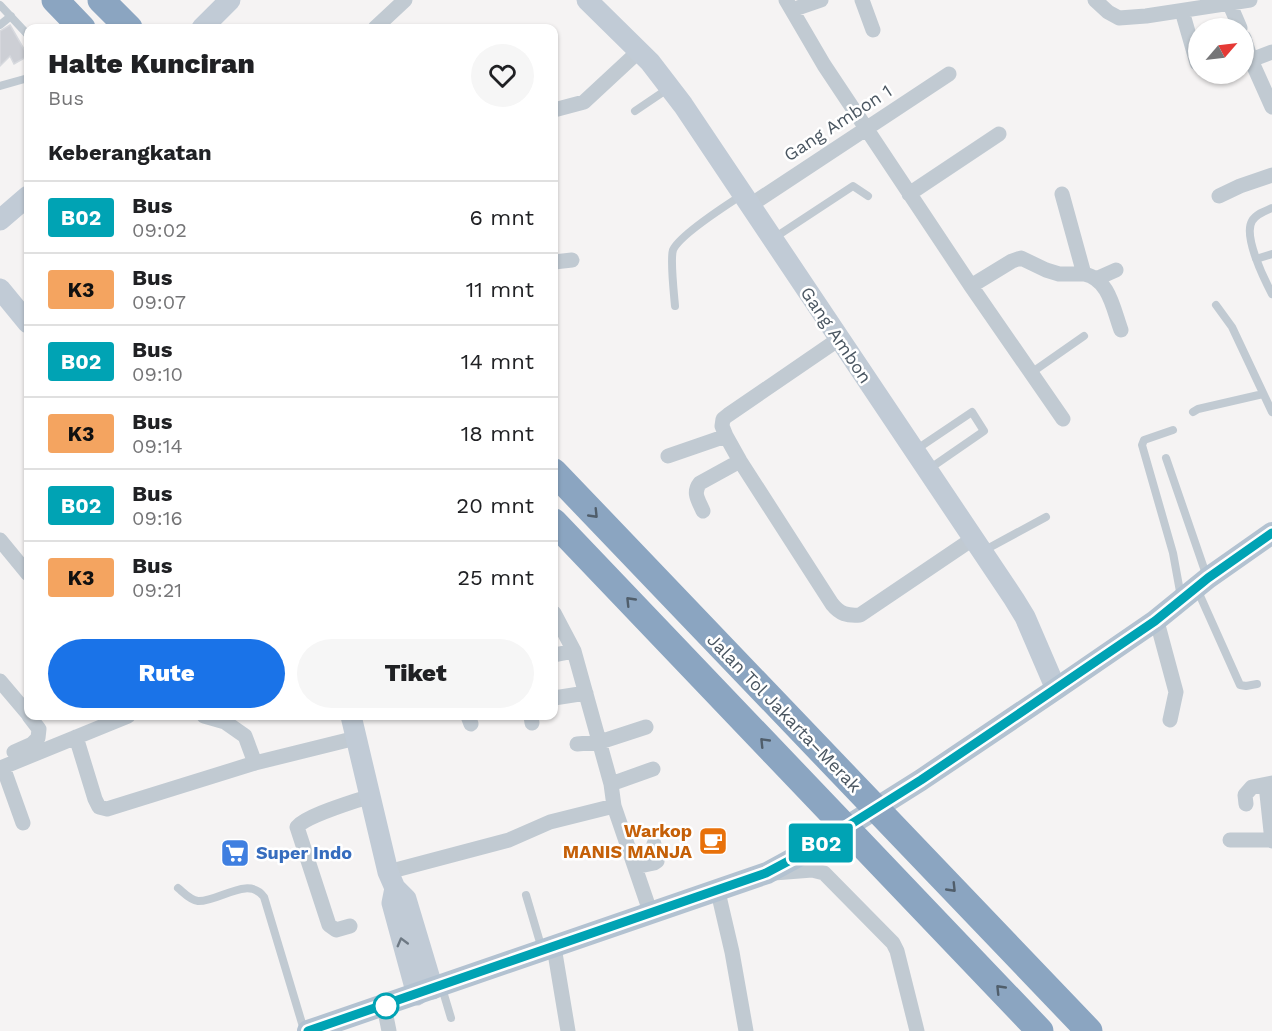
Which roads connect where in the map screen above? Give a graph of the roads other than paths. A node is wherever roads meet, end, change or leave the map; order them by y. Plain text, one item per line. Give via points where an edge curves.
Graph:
1 (55, 0) edge
2 (101, 0) edge
3 (230, 0) edge
4 (405, 0) edge
5 (587, 0) edge
6 (821, 0) edge
7 (862, 0) edge
8 (1095, 0) edge
9 (1250, 0) edge
10 (1229, 2) edge
11 (0, 4) edge
12 (789, 5) edge
13 (1182, 11) junction
14 (11, 16) junction
15 (1237, 18) edge
16 (78, 24) edge
17 (125, 24) edge
18 (206, 24) edge
19 (379, 24) edge
20 (0, 25) edge
21 (873, 30) dead end
22 (24, 31) edge
23 (1188, 32) edge
24 (639, 51) junction
25 (1272, 52) edge
26 (1254, 59) edge
27 (1254, 67) edge
28 (949, 74) dead end
29 (24, 79) edge
30 (0, 86) edge
31 (670, 87) junction
32 (1272, 107) edge
33 (558, 109) edge
34 (635, 111) dead end
35 (866, 128) junction
36 (999, 134) dead end
37 (1272, 175) edge
38 (909, 194) junction
39 (1062, 194) dead end
40 (868, 196) dead end
41 (1219, 196) dead end
42 (24, 199) edge
43 (746, 200) junction
44 (1272, 208) edge
45 (0, 220) edge
46 (772, 239) junction
47 (1272, 254) edge
48 (1256, 259) junction
49 (572, 260) dead end
50 (558, 262) edge
51 (1116, 270) dead end
52 (1091, 276) junction
53 (970, 286) junction
54 (0, 289) edge
55 (1272, 292) edge
56 (1216, 305) dead end
57 (675, 306) dead end
58 (24, 318) edge
59 (1121, 330) dead end
60 (1084, 336) dead end
61 (839, 339) junction
62 (1031, 373) junction
63 (1263, 394) junction
64 (1193, 412) dead end
65 (1272, 412) edge
66 (1063, 419) dead end
67 (1173, 430) dead end
68 (726, 436) junction
69 (915, 450) junction
70 (668, 456) dead end
71 (1166, 458) dead end
72 (740, 461) junction
73 (928, 470) junction
74 (558, 476) edge
75 (703, 511) dead end
76 (1046, 517) dead end
77 (558, 526) edge
78 (1272, 533) edge
79 (0, 540) edge
80 (979, 544) junction
81 (24, 569) edge
82 (1195, 589) junction
83 (558, 621) edge
84 (1155, 621) junction
85 (574, 651) junction
86 (558, 654) edge
87 (0, 681) edge
88 (1257, 684) dead end
89 (1056, 689) junction
90 (586, 693) junction
91 (558, 697) edge
92 (24, 709) edge
93 (33, 720) edge
94 (118, 720) edge
95 (218, 720) edge
96 (352, 720) edge
97 (1170, 720) dead end
98 (646, 727) dead end
99 (76, 737) junction
100 (356, 738) junction
101 (600, 742) junction
102 (576, 744) dead end
103 (0, 758) edge
104 (255, 763) junction
105 (653, 769) dead end
106 (611, 784) junction
107 (1269, 784) edge
108 (370, 796) junction
109 (1246, 804) dead end
110 (614, 806) junction
111 (23, 823) dead end
112 (1230, 840) dead end
113 (1272, 840) edge
114 (654, 844) dead end
115 (635, 867) junction
116 (766, 873) junction
117 (392, 880) junction
118 (178, 888) dead end
119 (718, 891) junction
120 (526, 895) dead end
121 (651, 914) junction
122 (350, 926) dead end
123 (548, 949) junction
124 (430, 990) junction
125 (384, 1006) junction
126 (451, 1018) dead end
127 (306, 1031) edge
128 (389, 1031) edge
129 (568, 1031) edge
130 (746, 1031) edge
131 (917, 1031) edge
132 (1040, 1031) edge
133 (1089, 1031) edge

1 - 16 highway
2 - 17 highway
3 - 18 street
4 - 19 street
5 - 24 street, Gang Ambon
6 - 12 street
7 - 21 street
8 - 13 street via 1119,18
9 - 10 street
10 - 13 street
10 - 15 street
11 - 14 lane
12 - 35 street
13 - 23 street
14 - 20 lane
14 - 22 lane
24 - 31 street, Gang Ambon
24 - 33 street via 584,102
25 - 26 street
27 - 32 street
28 - 35 street, Gang Ambon 1
29 - 30 lane
31 - 34 lane
31 - 43 street, Gang Ambon
35 - 38 street
35 - 43 street, Gang Ambon 1
36 - 38 street
37 - 41 street
38 - 53 street
39 - 52 street
40 - 46 lane via 853,186
42 - 45 street
43 - 46 street, Gang Ambon
43 - 57 lane via 678,242 672,251
44 - 48 lane via 1257,214 1249,229
46 - 61 street, Gang Ambon
47 - 48 lane
48 - 55 lane
49 - 50 street
51 - 52 street
52 - 53 street via 1059,274 1021,258
52 - 59 street via 1105,287
53 - 62 street
54 - 58 street
56 - 63 lane via 1232,327
60 - 62 lane
61 - 68 street via 723,419
61 - 69 street, Gang Ambon
62 - 66 street
63 - 64 lane
63 - 65 lane
67 - 82 lane via 1144,440 1142,445 1173,553
68 - 70 street
68 - 72 street
69 - 73 street, Gang Ambon
69 - 73 lane via 972,412 984,431
71 - 82 lane
72 - 75 street via 696,488
72 - 80 street via 839,613 860,615
73 - 80 street, Gang Ambon
74 -> 133 highway, Jalan Tol Jakarta–Merak
76 - 80 lane
132 -> 77 highway, Jalan Tol Jakarta–Merak
78 - 82 main road
79 - 81 street
80 - 89 street, Gang Ambon via 1025,617
82 - 84 main road
82 - 88 lane via 1240,685
83 - 85 street
84 - 89 main road
84 - 97 street via 1176,692
85 - 86 street
85 - 90 street
87 - 92 street
89 - 116 main road via 921,780
90 - 91 street
90 - 101 street
93 - 103 street via 39,729 38,738
94 - 99 street
95 - 104 street via 245,736
96 - 100 street
98 - 101 street
99 - 104 street via 95,799 99,807 107,809
99 - 111 street via 3,767
100 - 104 street
100 - 108 street
101 - 102 street
101 - 106 street
105 - 106 street
106 - 110 street
107 - 109 street via 1252,787 1245,795
107 - 113 street
108 - 117 street
108 - 122 street via 297,827 329,926 336,930
110 - 115 street
110 - 117 street via 550,822
112 - 113 street
114 - 115 street via 657,861
115 - 121 street
116 - 119 main road
116 - 131 street via 824,873 893,943
117 - 124 street via 392,903
118 - 127 lane via 198,901 250,887 259,890
119 - 121 main road
119 - 130 street
120 - 123 lane
121 - 123 main road
123 - 124 main road
123 - 129 street
124 - 125 main road
124 - 126 lane
125 - 127 main road
125 - 128 street

